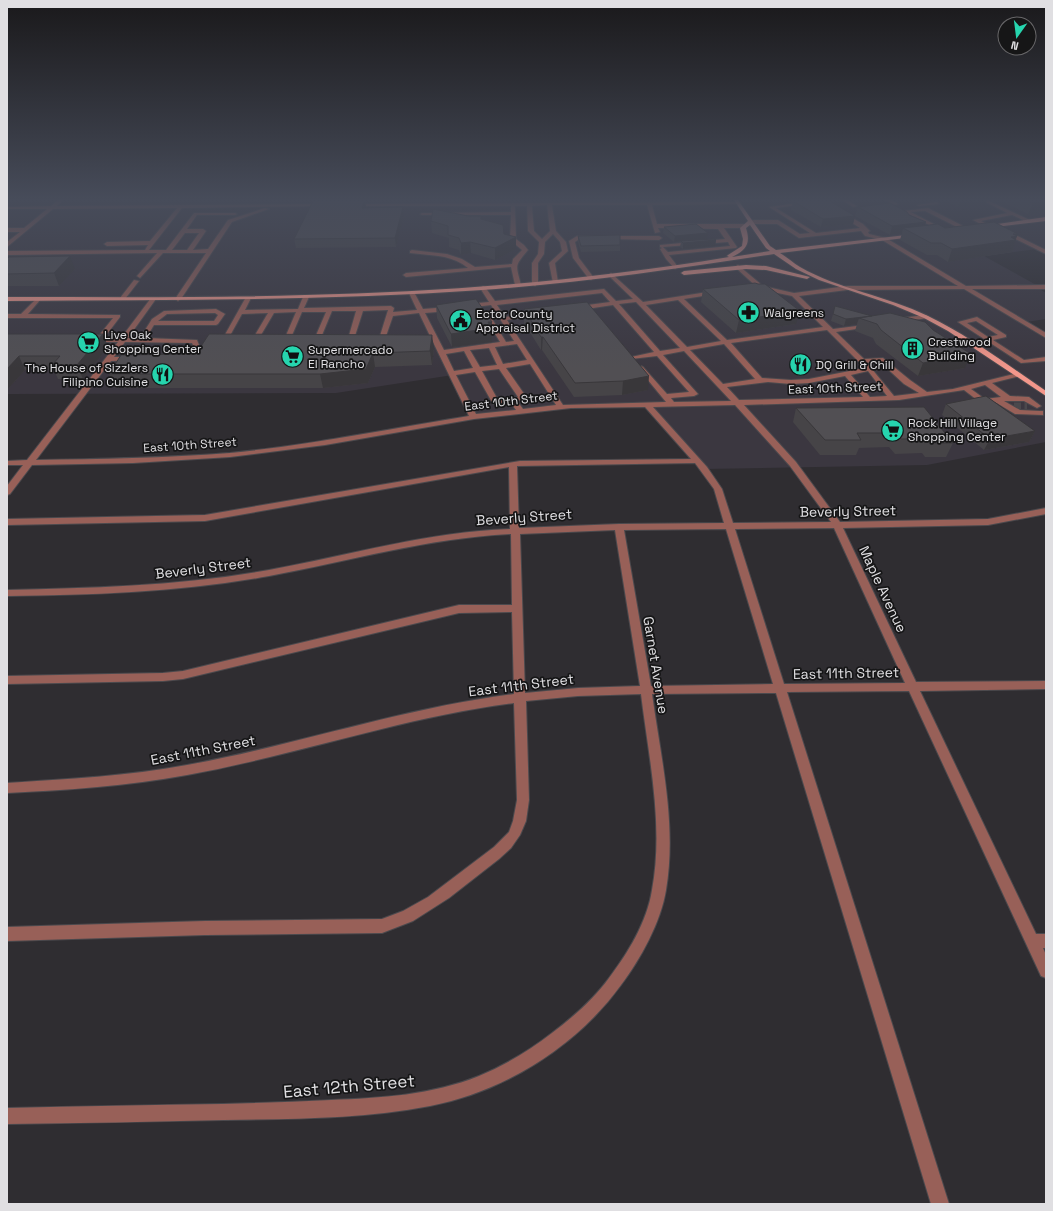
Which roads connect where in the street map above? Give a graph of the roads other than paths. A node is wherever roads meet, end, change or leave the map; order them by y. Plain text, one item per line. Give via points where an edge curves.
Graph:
1 (160, 257) edge
2 (206, 257) edge
3 (447, 257) edge
4 (518, 257) edge
5 (539, 257) edge
6 (560, 257) edge
7 (576, 257) edge
8 (668, 257) edge
9 (726, 257) edge
10 (745, 257) edge
11 (781, 257) edge
12 (913, 257) edge
13 (709, 262) junction
14 (514, 266) junction
15 (675, 267) junction
16 (738, 267) junction
17 (667, 268) junction
18 (474, 269) junction
19 (406, 275) dead end
20 (611, 275) junction
21 (591, 278) junction
22 (821, 279) junction
23 (555, 282) junction
24 (535, 284) junction
25 (518, 285) junction
26 (964, 287) junction
27 (1035, 287) junction
28 (1046, 287) edge
29 (483, 288) junction
30 (753, 288) edge
31 (761, 288) junction
32 (846, 288) junction
33 (722, 292) edge
34 (412, 293) junction
35 (1046, 293) edge
36 (794, 295) junction
37 (306, 297) junction
38 (123, 298) junction
39 (153, 298) junction
40 (248, 298) junction
41 (680, 298) junction
42 (7, 299) edge
43 (38, 299) junction
44 (178, 299) junction
45 (640, 302) junction
46 (492, 303) junction
47 (615, 304) junction
48 (481, 305) junction
49 (590, 307) junction
50 (330, 309) junction
51 (360, 309) junction
52 (575, 309) edge
53 (300, 310) junction
54 (272, 311) junction
55 (241, 312) junction
56 (422, 312) junction
57 (595, 312) edge
58 (546, 313) edge
59 (390, 314) junction
60 (7, 316) edge
61 (23, 316) junction
62 (926, 317) junction
63 (502, 319) junction
64 (891, 322) edge
65 (153, 323) junction
66 (875, 324) edge
67 (969, 327) junction
68 (831, 330) junction
69 (950, 330) junction
70 (1046, 336) edge
71 (413, 338) edge
72 (435, 338) junction
73 (986, 338) junction
74 (359, 339) edge
75 (375, 339) edge
76 (382, 339) junction
77 (390, 339) edge
78 (86, 340) edge
79 (99, 340) junction
80 (122, 340) junction
81 (142, 340) junction
82 (206, 340) edge
83 (233, 340) edge
84 (248, 340) edge
85 (294, 340) edge
86 (310, 340) edge
87 (193, 341) junction
88 (518, 342) junction
89 (726, 342) junction
90 (504, 344) junction
91 (491, 346) junction
92 (466, 349) junction
93 (685, 349) junction
94 (1002, 349) junction
95 (442, 352) junction
96 (983, 352) junction
97 (659, 353) junction
98 (1016, 357) junction
99 (137, 359) edge
100 (173, 359) edge
101 (1046, 359) edge
102 (108, 360) junction
103 (863, 361) junction
104 (996, 361) junction
105 (531, 362) junction
106 (502, 366) junction
107 (870, 369) junction
108 (478, 370) junction
109 (453, 373) junction
110 (846, 373) junction
111 (1018, 375) junction
112 (761, 381) junction
113 (987, 383) junction
114 (721, 386) junction
115 (965, 388) junction
116 (1046, 394) edge
117 (926, 395) junction
118 (892, 398) junction
119 (1008, 398) junction
120 (868, 399) junction
121 (512, 400) junction
122 (669, 400) junction
123 (996, 400) junction
124 (736, 401) junction
125 (647, 404) junction
126 (1046, 404) edge
127 (1027, 406) tunnel mouth
128 (1036, 406) junction
129 (561, 407) junction
130 (520, 411) junction
131 (1043, 415) edge
132 (474, 417) junction
133 (696, 461) junction
134 (30, 462) junction
135 (7, 463) edge
136 (513, 464) junction
137 (7, 492) edge
138 (1046, 511) edge
139 (7, 522) edge
140 (837, 525) junction
141 (730, 526) junction
142 (619, 527) junction
143 (515, 531) junction
144 (7, 592) edge
145 (517, 608) junction
146 (7, 680) edge
147 (1046, 686) edge
148 (912, 687) junction
149 (779, 688) junction
150 (646, 690) junction
151 (520, 697) junction
152 (7, 788) edge
153 (662, 808) joint
154 (7, 934) edge
155 (1039, 941) edge
156 (1046, 971) edge
157 (7, 1116) edge
158 (940, 1204) edge

1 - 38 street
2 - 44 street
3 - 18 street via 460,260
4 - 14 street
5 - 24 street via 535,263
6 - 23 street via 552,263
7 - 21 street
8 - 15 street
9 - 13 main road
10 - 13 main road
11 - 22 main road
12 - 26 street
13 - 15 main road
14 - 18 street
14 - 25 street
15 - 17 main road
16 - 17 main road via 680,273
16 - 22 main road via 766,268
16 - 31 street
17 - 20 main road
18 - 19 street
20 - 21 main road
20 - 45 street, Maple Avenue
21 - 23 main road
22 - 32 main road
23 - 24 main road
24 - 25 main road
25 - 29 main road
26 - 27 street
26 - 32 street
26 - 70 street
27 - 28 street
27 - 35 street
29 - 34 main road
29 - 46 street
30 - 31 street
31 - 36 street
32 - 36 street
32 - 62 main road
33 - 41 street
34 - 37 main road
34 - 56 street
36 - 68 street
37 - 40 main road
37 - 53 street
38 - 39 main road
38 - 43 main road
39 - 44 main road
39 - 80 street
40 - 44 main road
40 - 55 street
41 - 45 street
41 - 89 street
42 - 43 main road
43 - 61 street
45 - 47 street
45 - 93 street, Maple Avenue
46 - 47 street via 604,291
46 - 48 street
46 - 63 street
47 - 49 street
47 - 97 street
48 - 56 street
48 - 90 street
49 - 52 street
49 - 57 street
50 - 51 street
50 - 53 street
50 - 86 street via 320,340
51 - 59 street via 391,308
51 - 74 street via 348,339
53 - 54 street
53 - 85 street via 284,340
54 - 55 street
54 - 84 street via 258,340
55 - 83 street via 222,340
56 - 59 street
56 - 72 street
58 - 63 street
59 - 76 street
60 - 61 street
61 - 79 street via 118,316
62 - 64 street
62 - 69 main road
63 - 88 street
65 - 65 street via 216,322 222,314 216,311 166,312 158,315
65 - 81 street
66 - 68 street
67 - 69 street
67 - 73 street
67 - 73 street via 961,322 977,319 1004,336
68 - 89 street
68 - 103 street
69 - 96 main road
71 - 72 street
72 - 95 street
73 - 94 street
75 - 76 street
76 - 77 street
78 - 79 street
79 - 80 street
80 - 81 street
80 - 102 street
81 - 87 street
82 - 87 street
87 - 100 street via 196,345 187,357
88 - 90 street
88 - 105 street
89 - 93 street
89 - 112 street
90 - 91 street
91 - 92 street
91 - 106 street
92 - 95 street
92 - 108 street
93 - 97 street
93 - 114 street, Maple Avenue
94 - 96 street
94 - 98 street
95 - 109 street
96 - 104 main road
97 - 122 street via 694,394
97 - 122 street via 631,355
98 - 101 street via 1023,362
98 - 104 street
99 - 102 street
102 - 134 street
103 - 107 street
103 - 117 street via 880,359
104 - 111 main road
105 - 106 street
105 - 129 street
106 - 108 street
106 - 121 street via 523,398
107 - 110 street
107 - 118 street
108 - 109 street
108 - 121 street via 496,402
109 - 132 street
110 - 112 street via 809,381
110 - 120 street
111 - 113 street, East 10th Street
111 - 116 main road
112 - 114 street
113 - 115 street, East 10th Street
113 - 119 street
114 - 124 street, Maple Avenue
115 - 117 street, East 10th Street
115 - 123 street via 984,401
117 - 118 street, East 10th Street
118 - 120 street, East 10th Street
119 - 123 street
119 - 128 street via 1026,399
120 - 124 street, East 10th Street
121 - 130 street
122 - 124 street, East 10th Street
122 - 125 street, East 10th Street
123 - 131 street via 1018,412
124 - 140 street, Maple Avenue via 805,478
125 - 129 street, East 10th Street
125 - 133 street
126 - 128 street
127 - 128 street
128 - 131 street
129 - 130 street, East 10th Street
130 - 132 street, East 10th Street
132 - 134 street, East 10th Street via 325,443 230,455 133,461
133 - 136 street
133 - 141 street via 718,489
134 - 135 street, East 10th Street
134 - 137 street
136 - 139 street via 205,518
136 - 143 street
138 - 140 street, Beverly Street via 988,522
140 - 141 street, Beverly Street
140 - 148 street, Maple Avenue
141 - 142 street, Beverly Street
141 - 149 street
142 - 143 street, Beverly Street
142 - 150 street, Garnet Avenue
143 - 144 street, Beverly Street via 445,537 269,573 184,586 101,591
143 - 145 street
145 - 146 street via 459,609 183,675
145 - 151 street
147 - 148 street, East 11th Street
148 - 149 street, East 11th Street
148 - 155 street, Maple Avenue
149 - 150 street, East 11th Street
149 - 158 street
150 - 151 street, East 11th Street
150 - 153 street, Garnet Avenue
151 - 152 street, East 11th Street via 431,713 187,770 78,784
151 - 154 street via 523,800 518,824 510,840 435,902 398,922 382,926
153 - 157 street, East 12th Street via 664,854 659,893 648,926 626,967 606,994 579,1022 520,1065 479,1084 432,1098 377,1106 263,1112
155 - 156 street, Maple Avenue

